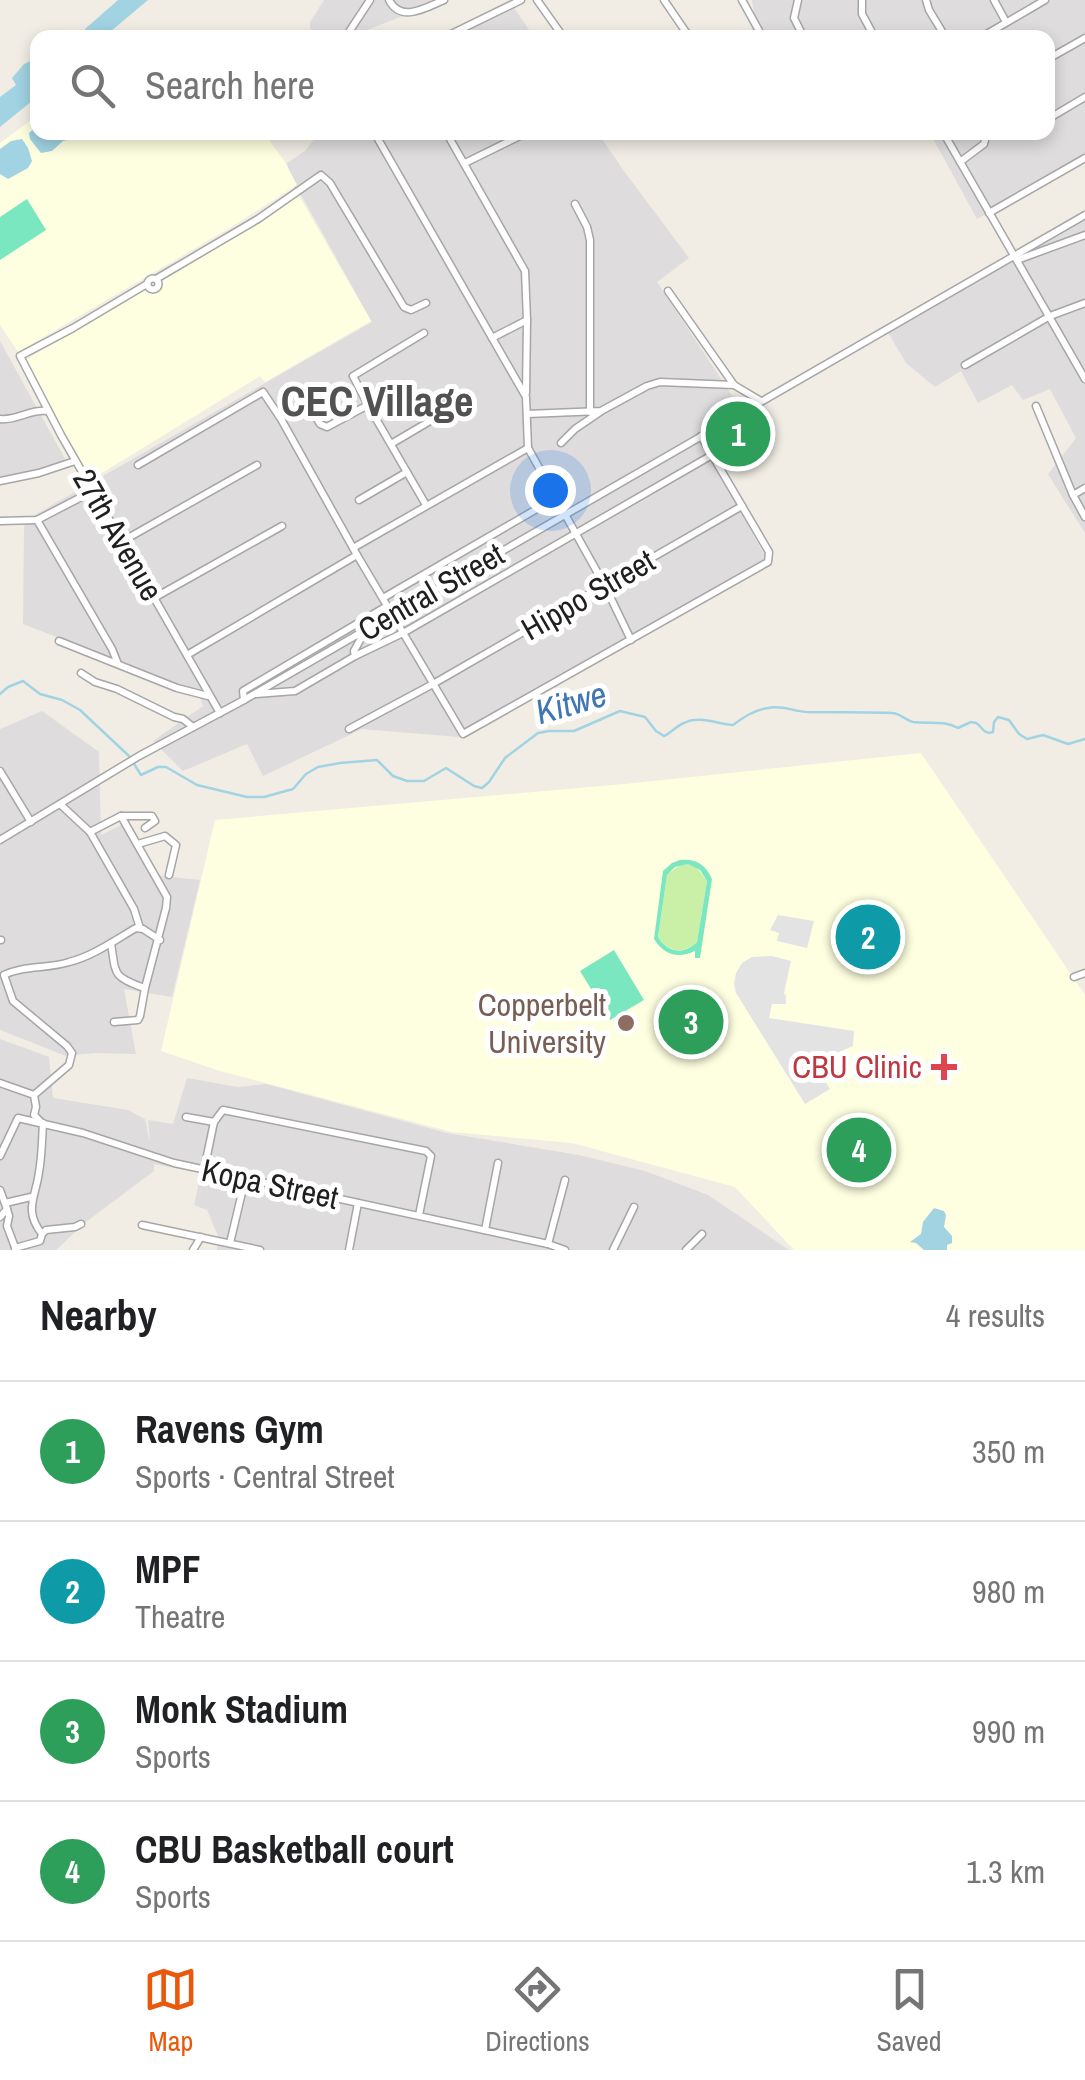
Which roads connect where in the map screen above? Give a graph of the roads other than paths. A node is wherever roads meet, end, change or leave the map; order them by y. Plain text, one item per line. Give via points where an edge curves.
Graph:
1 (370, 0) edge
2 (389, 0) edge
3 (444, 0) edge
4 (521, 0) edge
5 (537, 0) edge
6 (664, 0) edge
7 (742, 0) edge
8 (798, 0) edge
9 (862, 0) edge
10 (926, 0) edge
11 (994, 0) edge
12 (1045, 0) edge
13 (1006, 22) junction
14 (350, 30) edge
15 (459, 30) edge
16 (558, 30) edge
17 (685, 30) edge
18 (759, 30) edge
19 (800, 30) edge
20 (871, 30) edge
21 (941, 30) edge
22 (993, 30) edge
23 (1085, 38) edge
24 (1055, 55) edge
25 (1085, 98) edge
26 (1055, 115) edge
27 (379, 140) edge
28 (451, 140) edge
29 (512, 140) edge
30 (947, 140) edge
31 (985, 140) edge
32 (1085, 158) edge
33 (960, 162) junction
34 (465, 163) junction
35 (576, 204) dead end
36 (989, 213) junction
37 (1085, 215) edge
38 (1085, 235) edge
39 (1015, 258) junction
40 (668, 292) dead end
41 (426, 303) dead end
42 (1085, 303) edge
43 (1050, 316) junction
44 (527, 320) junction
45 (424, 333) dead end
46 (492, 338) junction
47 (966, 365) dead end
48 (1084, 375) edge
49 (734, 385) junction
50 (304, 397) dead end
51 (526, 397) junction
52 (468, 398) dead end
53 (762, 402) junction
54 (368, 406) junction
55 (1036, 406) dead end
56 (601, 411) junction
57 (49, 412) junction
58 (590, 412) junction
59 (527, 414) junction
60 (0, 419) edge
61 (701, 436) junction
62 (561, 442) dead end
63 (391, 444) junction
64 (528, 448) junction
65 (712, 455) junction
66 (76, 461) junction
67 (138, 464) dead end
68 (256, 465) dead end
69 (407, 472) junction
70 (0, 481) edge
71 (1085, 488) edge
72 (93, 492) junction
73 (1073, 495) junction
74 (554, 499) junction
75 (358, 500) dead end
76 (426, 506) junction
77 (742, 506) junction
78 (564, 515) junction
79 (1085, 517) edge
80 (37, 520) junction
81 (0, 521) edge
82 (282, 526) dead end
83 (574, 534) junction
84 (121, 542) junction
85 (355, 551) junction
86 (605, 586) junction
87 (154, 598) junction
88 (385, 602) junction
89 (392, 614) junction
90 (366, 629) junction
91 (403, 633) junction
92 (631, 640) junction
93 (59, 641) dead end
94 (187, 655) junction
95 (355, 656) junction
96 (310, 661) junction
97 (118, 664) junction
98 (82, 673) dead end
99 (285, 676) junction
100 (318, 678) junction
101 (433, 684) junction
102 (296, 691) junction
103 (254, 694) junction
104 (209, 696) junction
105 (244, 700) junction
106 (220, 712) junction
107 (193, 728) junction
108 (349, 729) dead end
109 (0, 771) edge
110 (60, 805) junction
111 (121, 816) junction
112 (31, 822) junction
113 (145, 828) dead end
114 (90, 832) junction
115 (0, 840) edge
116 (138, 844) junction
117 (170, 875) dead end
118 (140, 928) junction
119 (160, 940) junction
120 (110, 943) junction
121 (1085, 972) edge
122 (1074, 977) dead end
123 (144, 988) junction
124 (114, 1022) dead end
125 (0, 1083) edge
126 (34, 1095) junction
127 (186, 1118) dead end
128 (42, 1122) junction
129 (214, 1122) junction
130 (0, 1156) edge
131 (498, 1163) dead end
132 (204, 1170) junction
133 (245, 1180) junction
134 (565, 1180) dead end
135 (31, 1197) junction
136 (3, 1199) edge
137 (358, 1203) junction
138 (634, 1207) dead end
139 (419, 1215) junction
140 (0, 1217) edge
141 (81, 1224) dead end
142 (142, 1225) dead end
143 (485, 1230) junction
144 (42, 1234) junction
145 (702, 1234) dead end
146 (201, 1237) junction
147 (230, 1243) junction
148 (548, 1244) junction
149 (15, 1249) edge
150 (249, 1249) edge
151 (194, 1250) edge
152 (260, 1250) edge
153 (349, 1250) edge
154 (565, 1250) edge
155 (613, 1250) edge
156 (686, 1250) edge

1 - 14 street
2 - 3 street via 401,13
4 - 15 street
5 - 16 street
6 - 17 street
7 - 18 street
8 - 19 street via 794,18
9 - 20 street
10 - 21 street
11 - 13 street
12 - 13 street
13 - 22 street
23 - 24 street
25 - 26 street
27 - 46 street
28 - 34 street
29 - 34 street
30 - 33 street
31 - 33 street
32 - 36 street
33 - 36 street
34 - 44 street via 525,271
35 - 58 street via 590,240
36 - 39 street
37 - 39 street, Central Street
38 - 39 street
39 - 43 street
39 - 53 street, Central Street
40 - 49 street
41 - 57 street, 27th Avenue via 404,307 321,175 258,219 20,356
42 - 43 street
43 - 47 street
43 - 48 street
44 - 46 street
44 - 51 street
45 - 54 street via 355,373
46 - 51 street
49 - 53 street
49 - 56 street via 654,384
50 - 54 street via 327,427
51 - 59 street
52 - 63 street
53 - 61 street, Central Street
54 - 63 street
55 - 73 street
56 - 58 street
56 - 62 street
57 - 60 street
57 - 66 street, 27th Avenue
58 - 59 street
59 - 64 street
61 - 65 street
61 - 78 street, Central Street
63 - 69 street
64 - 74 street
64 - 76 street
65 - 77 street
65 - 83 street
66 - 70 street
66 - 72 street, 27th Avenue
67 - 85 street via 263,392
68 - 84 street
69 - 75 street
69 - 76 street
71 - 73 street
72 - 80 street
72 - 84 street, 27th Avenue
73 - 79 street
74 - 78 street
74 - 88 street
76 - 85 street
77 - 86 street, Hippo Street
77 - 92 street via 770,559
78 - 83 street
78 - 89 street, Central Street
80 - 81 street
80 - 97 street
82 - 87 street
83 - 86 street
83 - 91 street
84 - 87 street, 27th Avenue
85 - 88 street
85 - 94 street
86 - 92 street
86 - 101 street, Hippo Street
87 - 94 street, 27th Avenue
88 - 89 street
88 - 105 street via 242,691
89 - 90 street, Central Street
89 - 91 street
90 - 95 street
90 - 96 street, Central Street
91 - 95 street
91 - 101 street
92 - 101 street via 463,734
93 - 97 street
94 - 104 street, 27th Avenue
95 - 100 street
96 - 99 street, Central Street
96 - 100 street
97 - 104 street
98 - 107 street
99 - 102 street
99 - 103 street, Central Street
100 - 102 street
101 - 108 street, Hippo Street
102 - 103 street
103 - 105 street, Central Street
104 - 106 street, 27th Avenue
105 - 106 street, Central Street
106 - 107 street, Central Street
107 - 110 street, Central Street
109 - 112 street
110 - 112 street, Central Street
110 - 114 street
111 - 113 street via 152,816 155,821
111 - 114 street
111 - 116 street
112 - 115 street, Central Street
114 - 118 street
116 - 117 street via 165,836 175,842
116 - 119 street via 166,897
118 - 119 street
118 - 120 street
119 - 123 street
120 - 123 street via 120,979
120 - 126 street via 66,964 4,974 13,1001 72,1053 69,1065
121 - 122 street
123 - 124 street via 138,1020
125 - 126 street
126 - 128 street via 34,1114
127 - 129 street
128 - 130 street via 18,1118
128 - 132 street, Kopa Street
128 - 135 street
129 - 132 street
129 - 139 street via 228,1110 426,1151 431,1156
131 - 143 street
132 - 133 street, Kopa Street
133 - 137 street, Kopa Street
133 - 147 street
134 - 148 street
135 - 136 street
135 - 144 street
136 - 140 street
136 - 149 street
137 - 139 street, Kopa Street
137 - 153 street
138 - 155 street
139 - 143 street, Kopa Street
141 - 144 street
142 - 146 street
143 - 148 street, Kopa Street
144 - 149 street via 40,1242
145 - 156 street
146 - 147 street
146 - 151 street
147 - 150 street
148 - 154 street, Kopa Street
150 - 152 street

